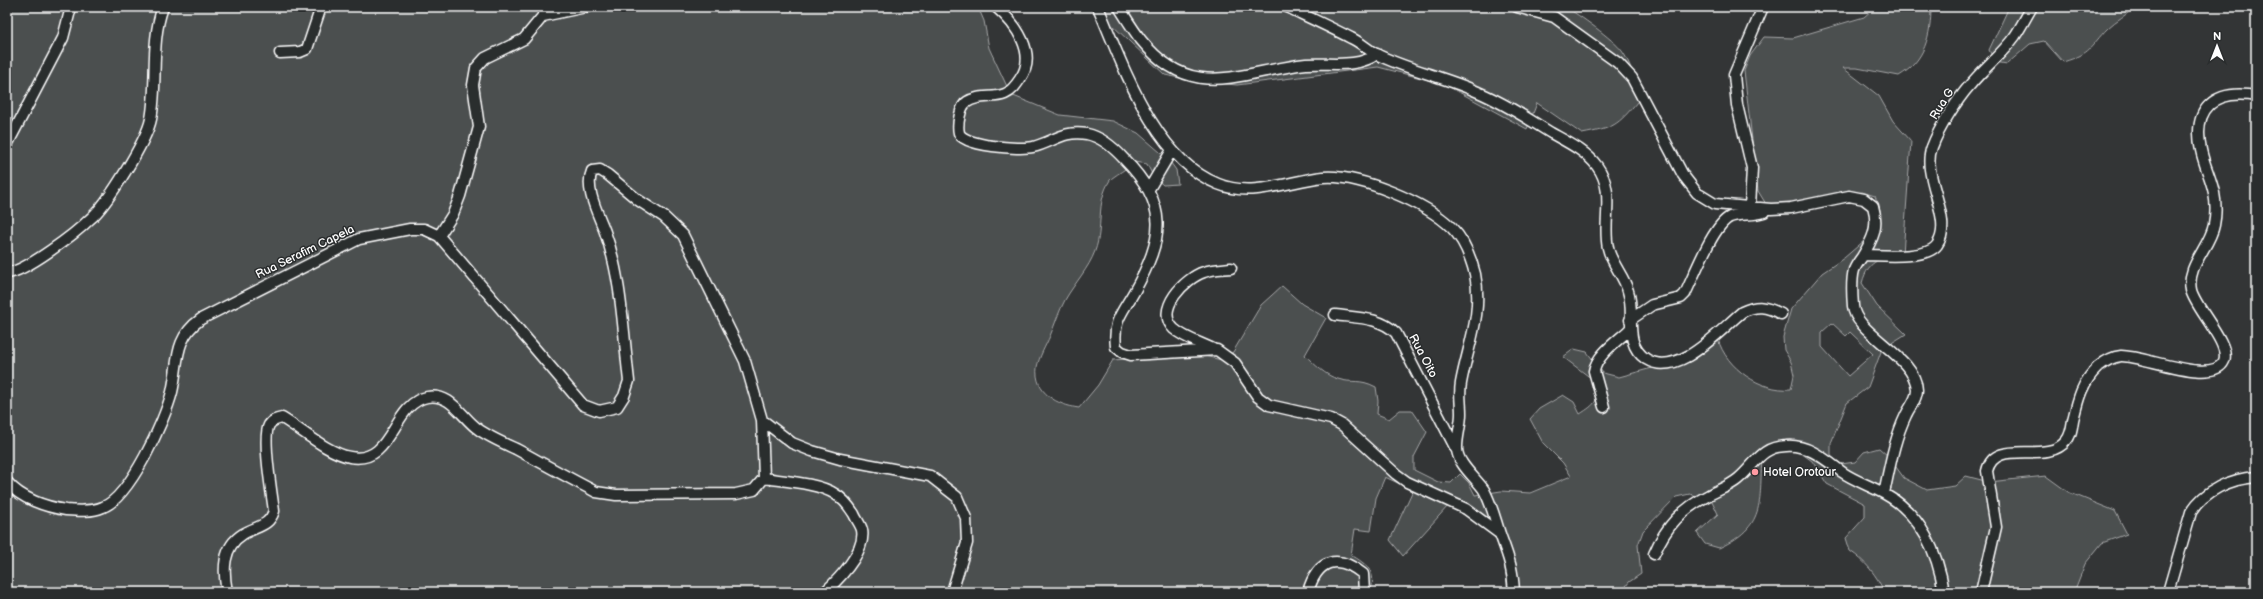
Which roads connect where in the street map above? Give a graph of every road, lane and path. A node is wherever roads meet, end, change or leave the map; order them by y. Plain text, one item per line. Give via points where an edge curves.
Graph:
1 (71, 7) edge
2 (164, 7) edge
3 (321, 7) edge
4 (586, 7) edge
5 (996, 7) edge
6 (1098, 7) edge
7 (1119, 7) edge
8 (1287, 7) edge
9 (1517, 7) edge
10 (1763, 7) edge
11 (2032, 7) edge
12 (280, 53) dead end
13 (1377, 54) junction
14 (2256, 96) edge
15 (7, 145) edge
16 (1172, 150) junction
17 (1149, 189) junction
18 (1750, 207) junction
19 (1771, 209) junction
20 (439, 236) junction
21 (1863, 255) junction
22 (1231, 268) dead end
23 (7, 273) edge
24 (1781, 314) dead end
25 (1335, 315) dead end
26 (1630, 324) junction
27 (1217, 350) junction
28 (1604, 407) dead end
29 (762, 420) junction
30 (1456, 449) junction
31 (2256, 477) edge
32 (764, 478) junction
33 (7, 482) edge
34 (1884, 493) junction
35 (1500, 534) junction
36 (1654, 554) dead end
37 (227, 592) edge
38 (825, 592) edge
39 (952, 592) edge
40 (1308, 592) edge
41 (1364, 592) edge
42 (1514, 592) edge
43 (1944, 592) edge
44 (1981, 592) edge
45 (2168, 592) edge

1 - 15 street via 63,38
2 - 23 street via 157,44 151,119 144,139 110,195 91,219 24,268
3 - 12 street via 307,49
4 - 20 street via 543,16 524,39 480,62 473,77 479,127 460,196 453,214
5 - 17 street via 1017,31 1028,62 1024,74 1006,93 981,96 966,102 958,131 964,140 1006,148 1032,148 1058,136 1088,134 1102,140 1123,157
6 - 16 street via 1128,76 1151,119
7 - 13 street via 1141,40 1159,58 1181,74 1195,77 1231,78 1306,64 1355,64
8 - 13 street via 1353,39
9 - 18 street via 1554,17 1618,63 1632,78 1683,175 1697,193 1716,204
10 - 18 street via 1734,75 1737,105 1752,168
11 - 21 street, Rua G via 2015,36 1960,98 1932,146 1929,166 1941,218 1941,235 1936,246 1927,252 1911,255
13 - 26 street via 1478,91 1524,114 1575,147 1597,166 1607,184 1608,250 1628,290
14 - 44 street via 2229,95 2213,100 2202,113 2198,130 2201,152 2214,195 2215,211 2214,226 2191,274 2191,289 2196,304 2219,338 2224,361 2216,369 2206,371 2130,356 2106,360 2083,384 2068,440 2060,447 2051,451 2008,452 1996,455 1989,462 1987,471 1996,527
16 - 17 street
16 - 30 street via 1189,167 1218,184 1245,189 1276,187 1324,177 1353,179 1426,208 1452,229 1470,256 1478,298 1478,309 1460,385 1461,414
17 - 27 street via 1157,208 1157,235 1138,284 1116,324 1116,347 1131,355
18 - 19 street
19 - 21 street via 1817,204 1849,196 1864,199 1873,206 1876,223 1873,240
19 - 26 street via 1725,220 1717,230 1685,294 1681,298 1652,305
20 - 29 street via 583,405 599,411 617,407 629,382 616,279 607,237 588,179 592,171 600,170 664,217 683,235 745,361
20 - 33 street, Rua Serafim Capela via 424,229 410,229 359,239 201,319 189,328 180,346 172,393 152,447 120,494 103,507 79,511 48,507 13,489
21 - 34 street via 1855,269 1852,284 1853,308 1863,327 1880,340 1911,372 1917,389 1916,398 1894,445
22 - 27 street via 1205,271 1192,277 1181,286 1169,307 1168,320 1174,329
24 - 26 street via 1769,308 1752,308 1742,312 1684,359 1668,365 1657,364 1638,353 1632,341
25 - 30 street, Rua Oito via 1378,321 1396,334
26 - 28 street via 1595,366 1594,371
27 - 35 street via 1235,363 1258,397 1269,405 1332,419 1402,478 1466,509
29 - 32 street
29 - 39 street via 792,443 812,451 840,459 930,476 957,498 966,518 967,543
30 - 35 street, Rua Oito via 1493,509
31 - 45 street via 2228,481 2202,497 2191,512
32 - 37 street via 754,490 736,494 616,495 596,492 478,429 446,399 427,397 413,403 380,450 367,456 351,457 328,448 282,418 276,419 269,425 266,438 274,511 271,519 265,524 243,534 231,545 224,573
32 - 38 street via 835,493 855,516 862,531 859,550 843,575
34 - 36 street via 1843,473 1822,456 1788,446 1769,448 1737,480 1677,516 1663,534
34 - 43 street via 1899,502 1922,531 1934,551
35 - 42 street, Rua Oito via 1512,563
40 - 41 street via 1313,575 1325,565 1339,562 1352,565 1363,574

